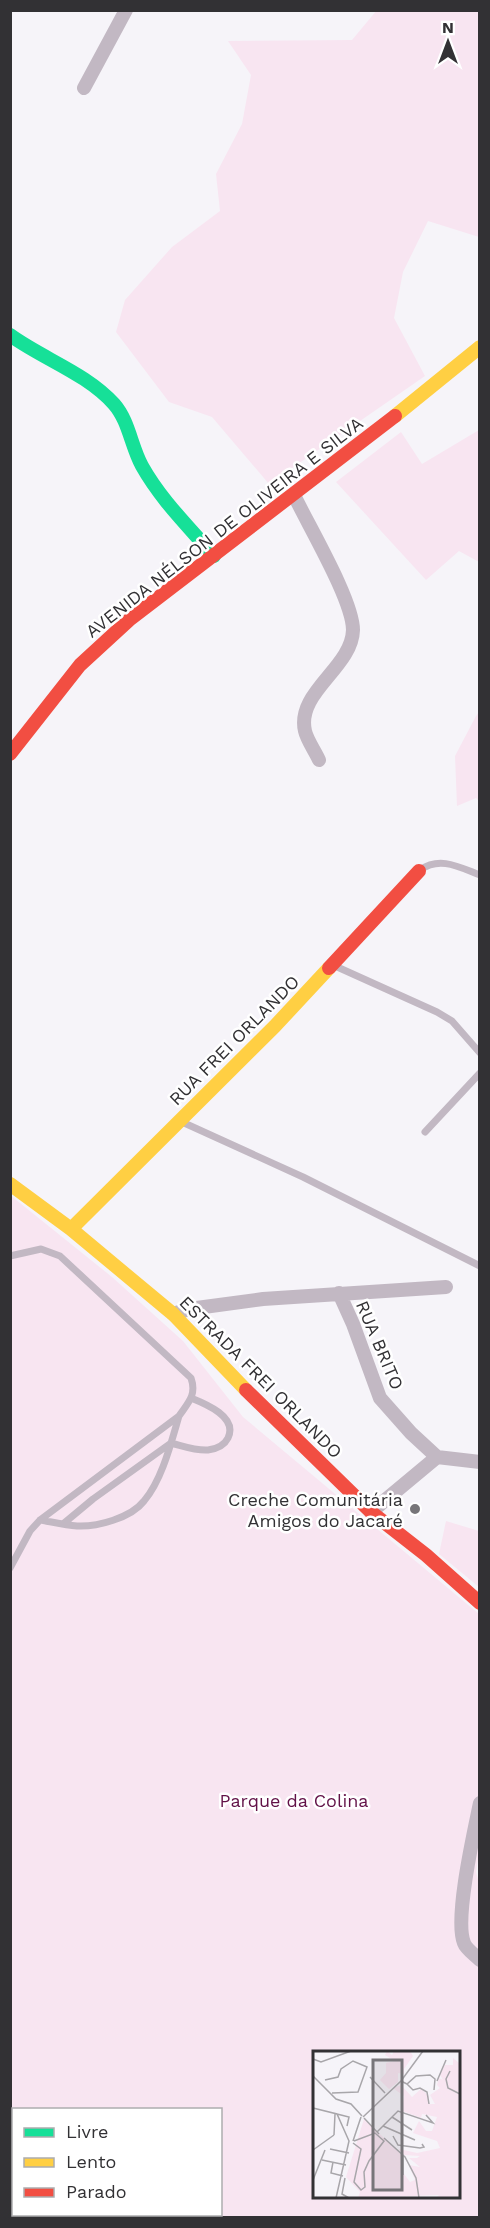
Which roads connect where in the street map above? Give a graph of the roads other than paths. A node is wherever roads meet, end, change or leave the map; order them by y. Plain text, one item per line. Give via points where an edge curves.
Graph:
1 (126, 10) edge
2 (84, 88) dead end
3 (10, 335) edge
4 (479, 350) edge
5 (294, 495) junction
6 (214, 556) junction
7 (10, 754) edge
8 (319, 760) dead end
9 (419, 871) joint
10 (480, 875) edge
11 (332, 965) junction
12 (480, 1053) edge
13 (480, 1073) edge
14 (179, 1121) junction
15 (426, 1132) dead end
16 (10, 1184) edge
17 (71, 1229) junction
18 (10, 1256) edge
19 (480, 1266) edge
20 (446, 1287) dead end
21 (339, 1293) junction
22 (173, 1314) junction
23 (191, 1398) junction
24 (179, 1416) junction
25 (171, 1443) junction
26 (437, 1457) junction
27 (480, 1462) edge
28 (370, 1512) junction
29 (40, 1520) junction
30 (63, 1524) junction
31 (10, 1568) edge
32 (480, 1603) edge
33 (480, 1803) edge
34 (480, 1960) edge

1 - 2 street
3 - 6 street via 94,387 114,404 159,495
4 - 5 street, AVENIDA NÉLSON DE OLIVEIRA E SILVA
5 - 6 street, AVENIDA NÉLSON DE OLIVEIRA E SILVA
5 - 8 street via 346,601 353,628 340,662 306,710 305,731
6 - 7 street, AVENIDA NÉLSON DE OLIVEIRA E SILVA via 129,620 80,665
9 - 10 lane via 434,862 443,862
9 - 11 street, RUA FREI ORLANDO
11 - 12 lane via 452,1021
11 - 14 street, RUA FREI ORLANDO
13 - 15 lane
14 - 17 street, RUA FREI ORLANDO
14 - 19 lane via 303,1177
16 - 17 street, ESTRADA FREI ORLANDO
17 - 22 street, ESTRADA FREI ORLANDO
18 - 23 lane via 41,1249 60,1256 191,1378 195,1388
20 - 21 street
21 - 22 street via 263,1299
21 - 26 street, RUA BRITO via 380,1398
22 - 28 street, ESTRADA FREI ORLANDO
23 - 24 lane
23 - 25 lane via 225,1418 230,1429 228,1438 222,1446 209,1450
24 - 25 lane
24 - 29 lane
25 - 30 lane
25 - 30 lane via 143,1504 100,1524
26 - 27 street
26 - 28 street
28 - 32 street, ESTRADA FREI ORLANDO
29 - 30 lane
29 - 31 lane
33 - 34 street via 460,1926 464,1944

